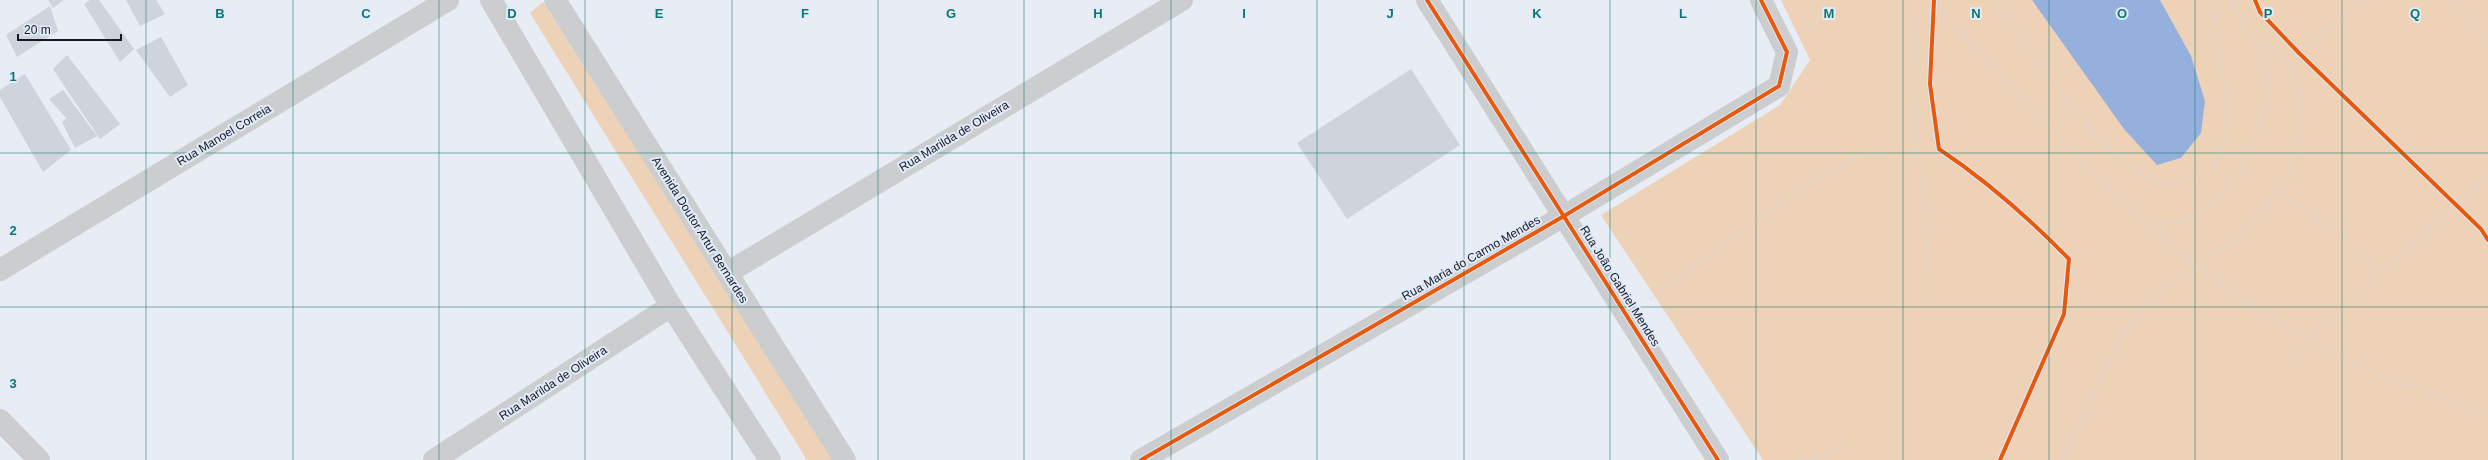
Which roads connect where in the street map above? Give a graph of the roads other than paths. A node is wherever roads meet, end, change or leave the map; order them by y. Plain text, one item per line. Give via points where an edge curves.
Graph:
1 (448, 0) edge
2 (491, 0) edge
3 (555, 0) edge
4 (1182, 0) edge
5 (1428, 0) edge
6 (1761, 0) edge
7 (1564, 216) junction
8 (0, 270) edge
9 (727, 273) junction
10 (671, 306) junction
11 (0, 420) edge
12 (39, 460) edge
13 (434, 460) edge
14 (770, 460) edge
15 (845, 460) edge
16 (1141, 460) edge
17 (1718, 460) edge

1 - 8 street, Rua Manoel Correia
2 - 10 street
3 - 9 street, Avenida Doutor Artur Bernardes
4 - 9 street, Rua Marilda de Oliveira
5 - 7 street, Rua João Gabriel Mendes
6 - 7 street, Rua Maria do Carmo Mendes via 1787,52 1779,86
7 - 16 street, Rua Maria do Carmo Mendes
7 - 17 street, Rua João Gabriel Mendes
9 - 15 street, Avenida Doutor Artur Bernardes
10 - 13 street, Rua Marilda de Oliveira
10 - 14 street
11 - 12 street

